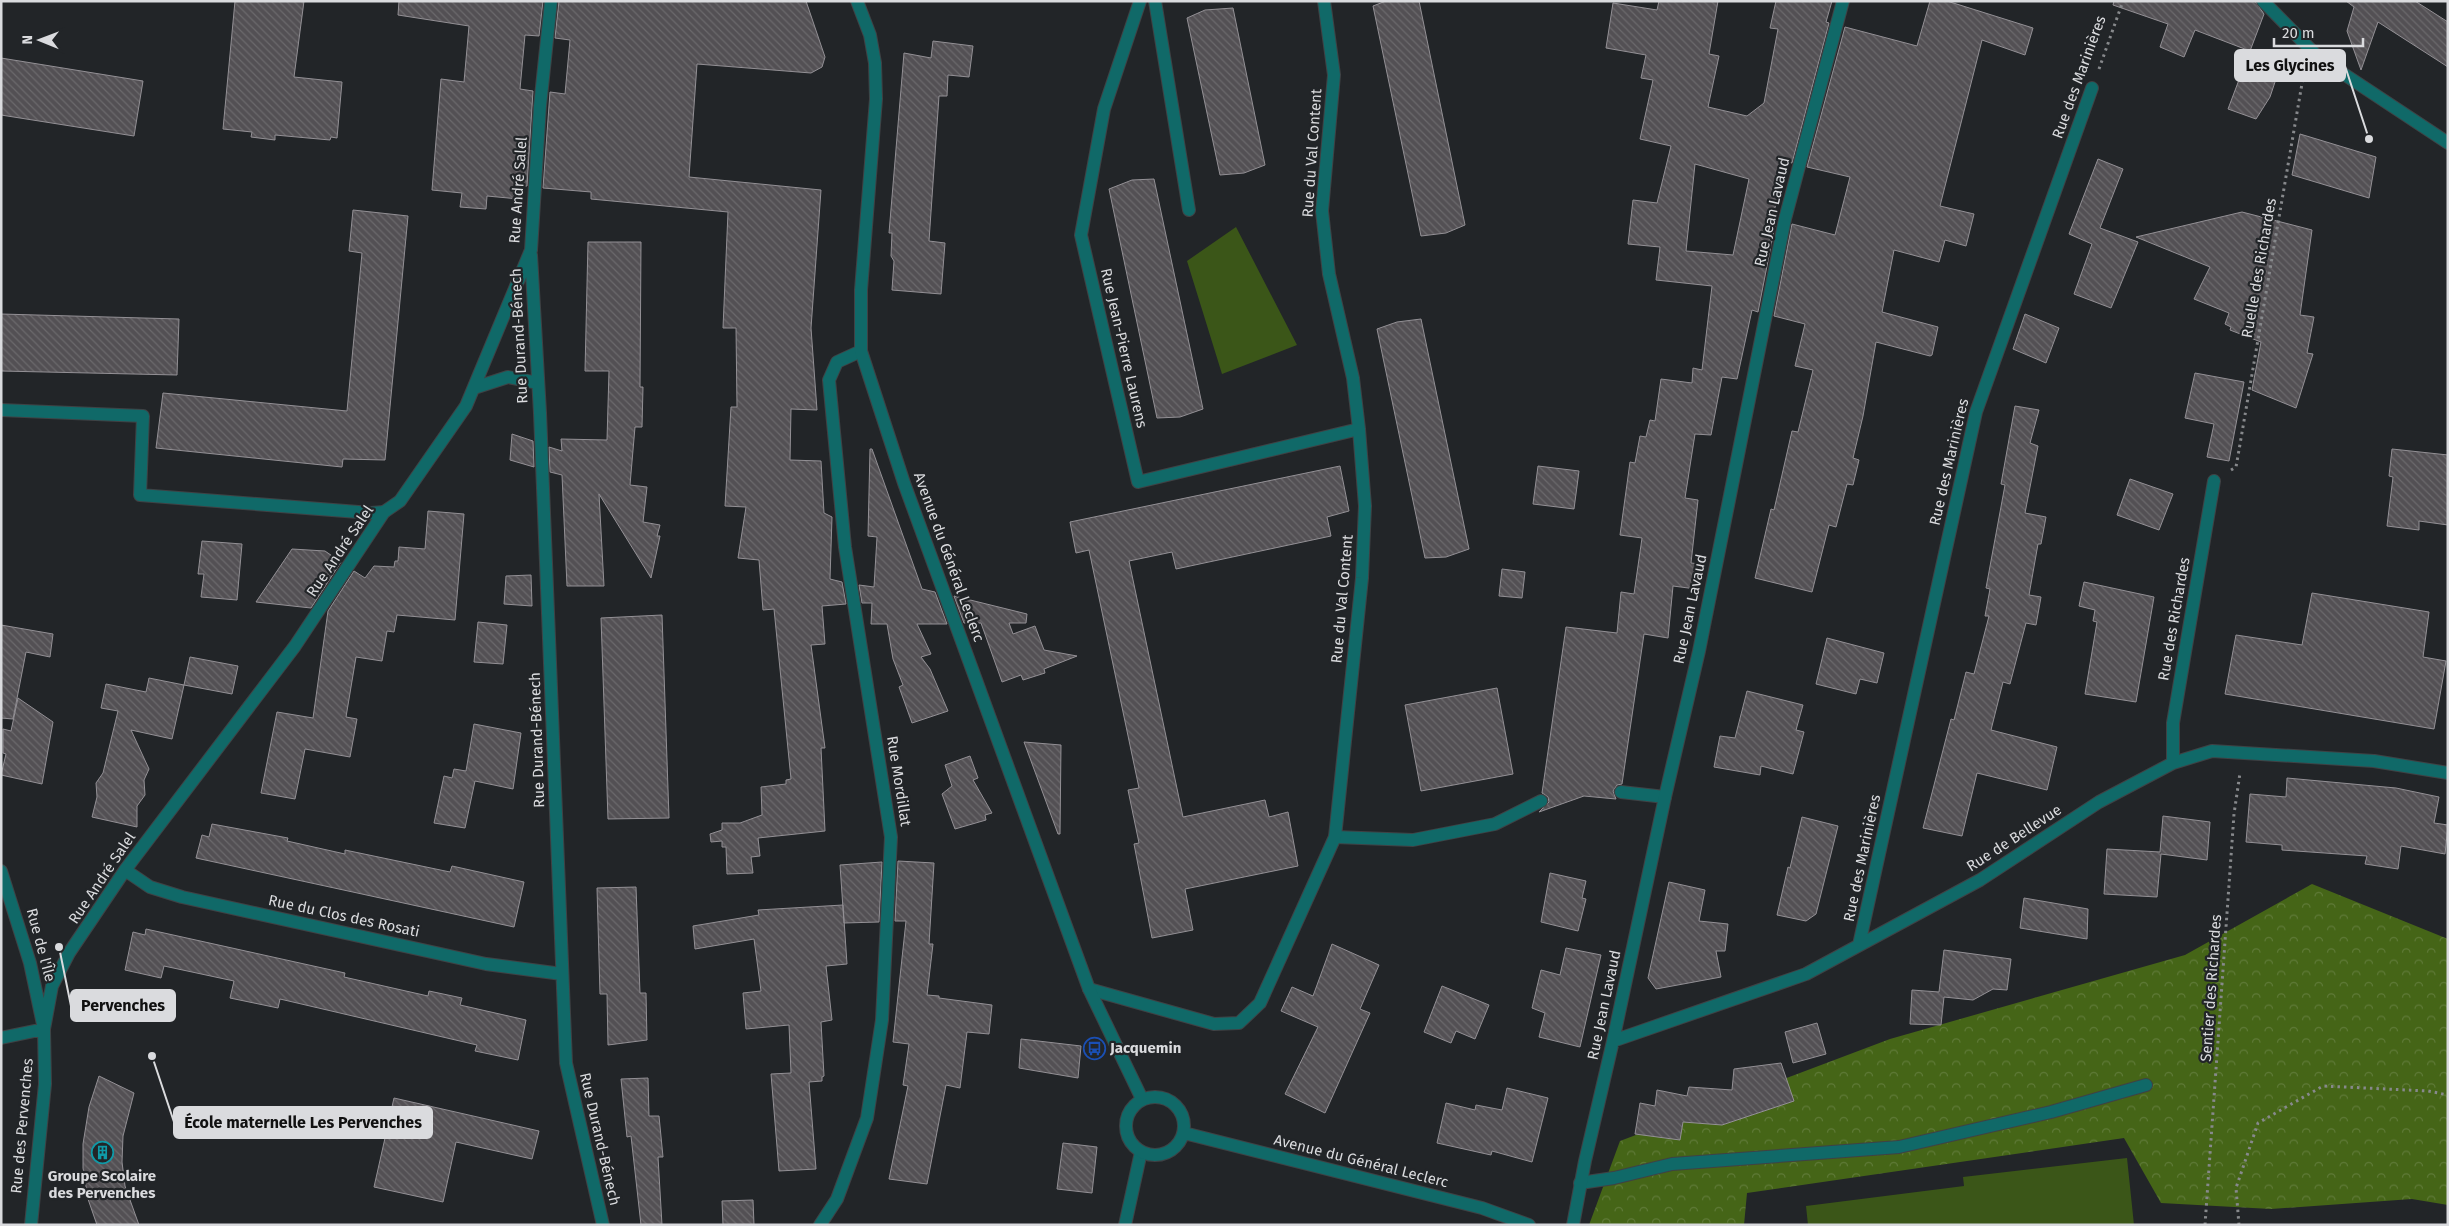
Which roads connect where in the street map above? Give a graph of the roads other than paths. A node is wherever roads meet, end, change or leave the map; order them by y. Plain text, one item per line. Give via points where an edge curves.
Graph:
1 (551, 1) edge
2 (857, 1) edge
3 (1140, 1) edge
4 (1155, 1) edge
5 (1324, 1) edge
6 (1843, 1) edge
7 (2263, 1) edge
8 (2092, 88) road end
9 (2448, 143) edge
10 (1189, 210) dead end
11 (530, 250) junction
12 (861, 351) junction
13 (538, 383) junction
14 (474, 388) junction
15 (1, 410) edge
16 (1359, 429) junction
17 (2214, 481) road end
18 (384, 512) junction
19 (2173, 763) junction
20 (2448, 773) edge
21 (1621, 792) dead end
22 (1665, 797) junction
23 (1541, 801) dead end
24 (1335, 837) junction
25 (125, 870) junction
26 (1, 871) edge
27 (1859, 945) junction
28 (562, 974) junction
29 (1089, 989) junction
30 (44, 1029) junction
31 (1, 1038) edge
32 (1614, 1041) junction
33 (2146, 1085) dead end
34 (1142, 1099) junction
35 (1184, 1133) junction
36 (1141, 1152) junction
37 (1580, 1182) junction
38 (31, 1225) edge
39 (603, 1225) edge
40 (820, 1225) edge
41 (1124, 1225) edge
42 (1529, 1225) edge
43 (1573, 1225) edge

1 - 11 street, Rue André Salel
2 - 12 street, Avenue du Général Leclerc via 870,35 876,98 861,290
3 - 16 street, Rue Jean-Pierre Laurens via 1104,109 1081,235 1138,482
4 - 10 street
5 - 16 street, Rue du Val Content via 1334,75 1322,211 1329,274 1353,378
6 - 22 street, Rue Jean Lavaud via 1785,220 1699,651
7 - 9 street via 2318,56
8 - 27 street, Rue des Marinières via 1976,412
11 - 13 street, Rue Durand-Bénech
11 - 14 street, Rue André Salel
12 - 29 street, Avenue du Général Leclerc via 904,483
12 - 40 street, Rue Mordillat via 837,362 829,380 845,547 892,838 882,1020 867,1118 837,1199
13 - 14 street via 508,377
13 - 28 street, Rue Durand-Bénech
14 - 18 street, Rue André Salel via 466,406 400,501
15 - 18 street via 142,416 140,495
16 - 24 street, Rue du Val Content via 1365,506 1362,578
17 - 19 street, Rue des Richardes via 2173,723
18 - 25 street, Rue André Salel via 295,646
19 - 20 street, Rue de Bellevue via 2212,751 2374,761
19 - 27 street, Rue de Bellevue via 2099,802 1980,880
21 - 22 street
22 - 32 street, Rue Jean Lavaud
23 - 24 street via 1495,824 1413,840
24 - 29 street, Rue du Val Content via 1260,1003 1239,1023 1214,1024
25 - 28 street, Rue du Clos des Rosati via 150,887 182,897 486,964
25 - 30 street, Rue André Salel via 69,954 52,986
26 - 30 street, Rue de l'Île via 30,963
27 - 32 street, Rue de Bellevue via 1806,974
28 - 39 street, Rue Durand-Bénech via 566,1063
29 - 34 street, Avenue du Général Leclerc
30 - 31 street
30 - 38 street, Rue des Pervenches via 45,1084
32 - 37 street, Rue Jean Lavaud
33 - 37 street via 2051,1112 1899,1146 1672,1164 1614,1178
34 - 35 street via 1153,1096 1174,1103 1181,1111
34 - 36 street via 1131,1110 1126,1125 1128,1136
35 - 36 street via 1178,1144 1167,1152 1154,1155
35 - 42 street, Avenue du Général Leclerc via 1482,1208
36 - 41 street
37 - 43 street, Rue Jean Lavaud

